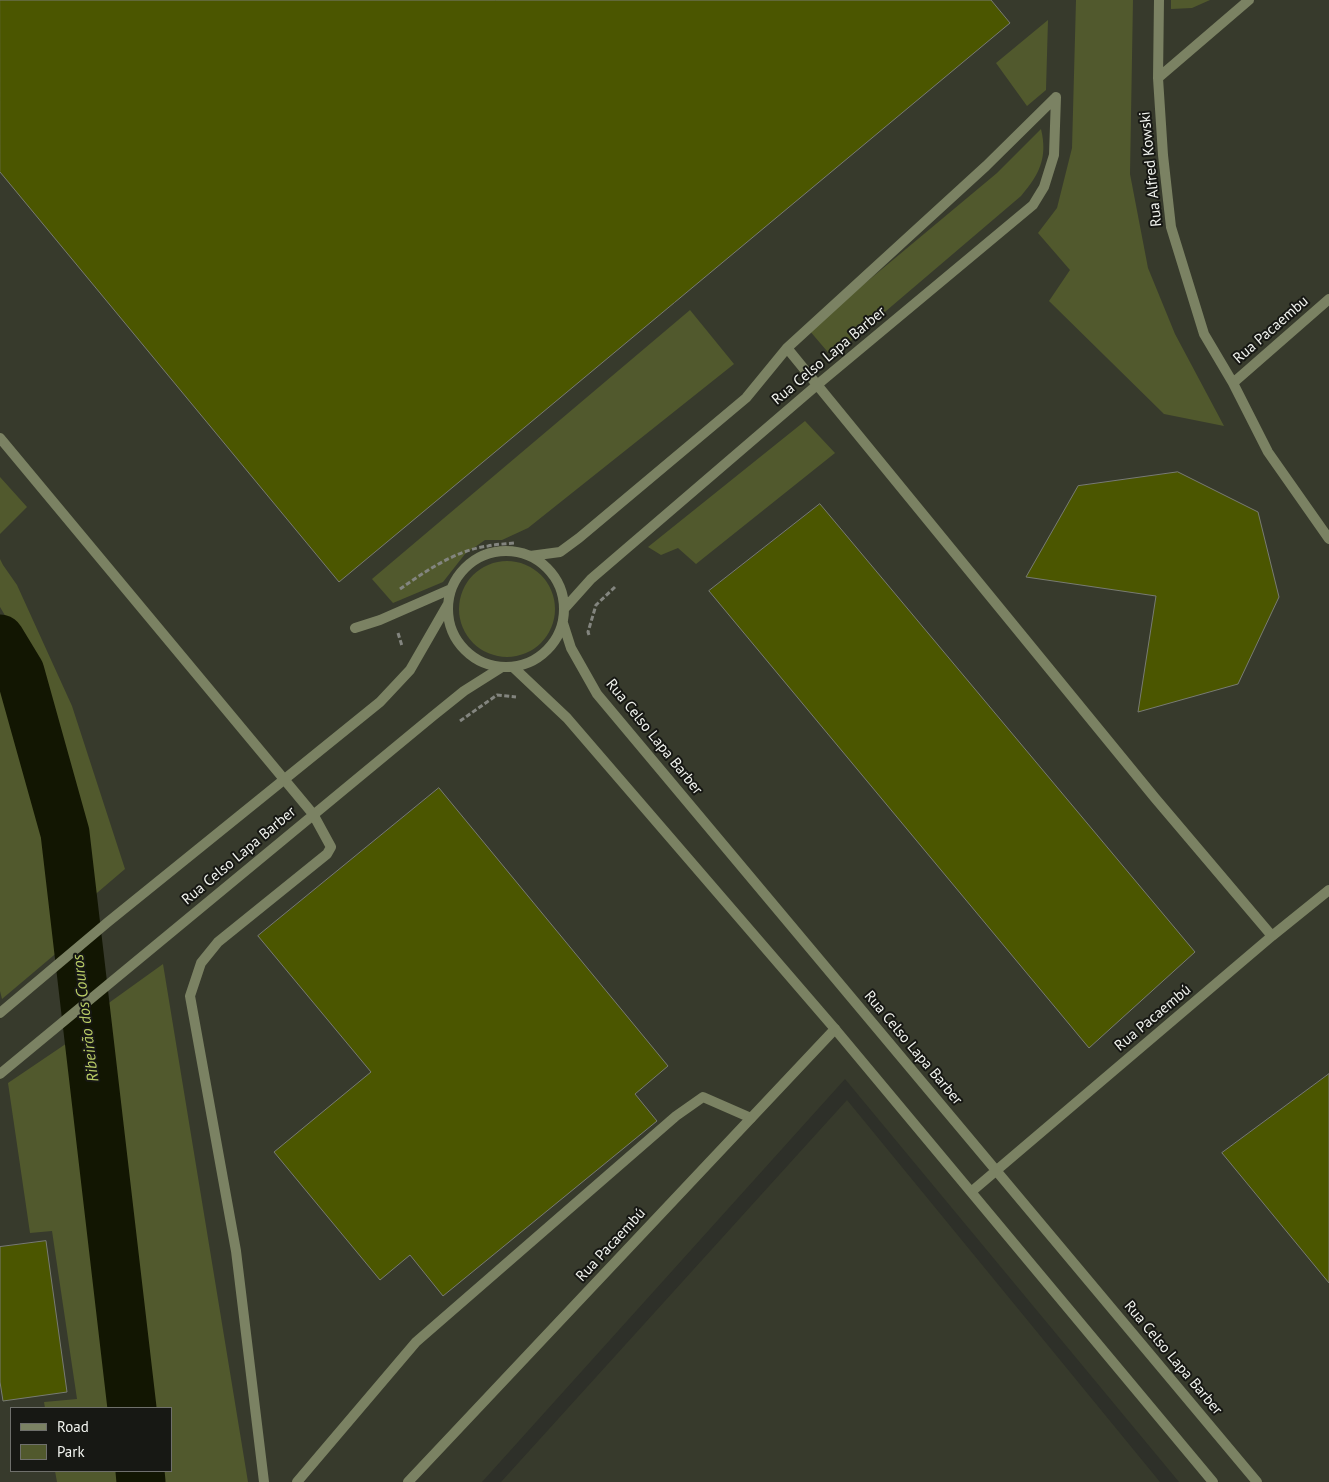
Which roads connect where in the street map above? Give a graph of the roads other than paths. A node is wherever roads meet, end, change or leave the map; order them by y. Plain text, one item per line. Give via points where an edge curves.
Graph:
1 (1159, 0) edge
2 (1249, 0) edge
3 (1158, 78) junction
4 (1329, 299) edge
5 (787, 348) junction
6 (1233, 383) junction
7 (817, 385) junction
8 (0, 438) edge
9 (1329, 539) edge
10 (530, 556) junction
11 (451, 590) junction
12 (448, 604) junction
13 (565, 608) junction
14 (563, 623) junction
15 (355, 628) dead end
16 (508, 667) junction
17 (284, 780) junction
18 (313, 814) junction
19 (1329, 890) edge
20 (1272, 936) junction
21 (0, 1013) edge
22 (835, 1029) junction
23 (0, 1074) edge
24 (751, 1118) junction
25 (997, 1171) junction
26 (971, 1192) junction
27 (264, 1482) edge
28 (297, 1482) edge
29 (408, 1482) edge
30 (1213, 1482) edge
31 (1257, 1482) edge

1 - 3 street, Rua Alfred Kowski
2 - 3 street
3 - 6 street, Rua Alfred Kowski via 1170,227 1204,334
4 - 6 street, Rua Pacaembu
5 - 7 street
5 - 7 street, Rua Celso Lapa Barber via 986,166 1056,97 1054,155 1044,187 1033,205
5 - 10 street via 746,398 579,538 560,552
6 - 9 street, Rua Alfred Kowski via 1268,452
7 - 13 street, Rua Celso Lapa Barber via 591,580
7 - 20 street
8 - 17 street
10 - 11 street via 494,552 480,557 458,576
10 - 13 street via 548,569 560,587
11 - 12 street
11 - 15 street
12 - 16 street via 449,622 456,639 469,653 484,663
12 - 17 street via 410,670 380,702
13 - 14 street
14 - 16 street via 545,652 530,662
14 - 25 street, Rua Celso Lapa Barber via 571,648 597,694
16 - 18 street, Rua Celso Lapa Barber via 464,691
16 - 22 street via 567,718
17 - 18 street
17 - 21 street
18 - 23 street, Rua Celso Lapa Barber
18 - 27 street via 331,847 327,854 218,942 201,963 190,996 236,1251
19 - 20 street, Rua Pacaembú
20 - 25 street, Rua Pacaembú
22 - 24 street, Rua Pacaembú
22 - 26 street
24 - 28 street via 702,1097 676,1116 416,1342
24 - 29 street, Rua Pacaembú
25 - 26 street, Rua Pacaembú
25 - 31 street, Rua Celso Lapa Barber
26 - 30 street

